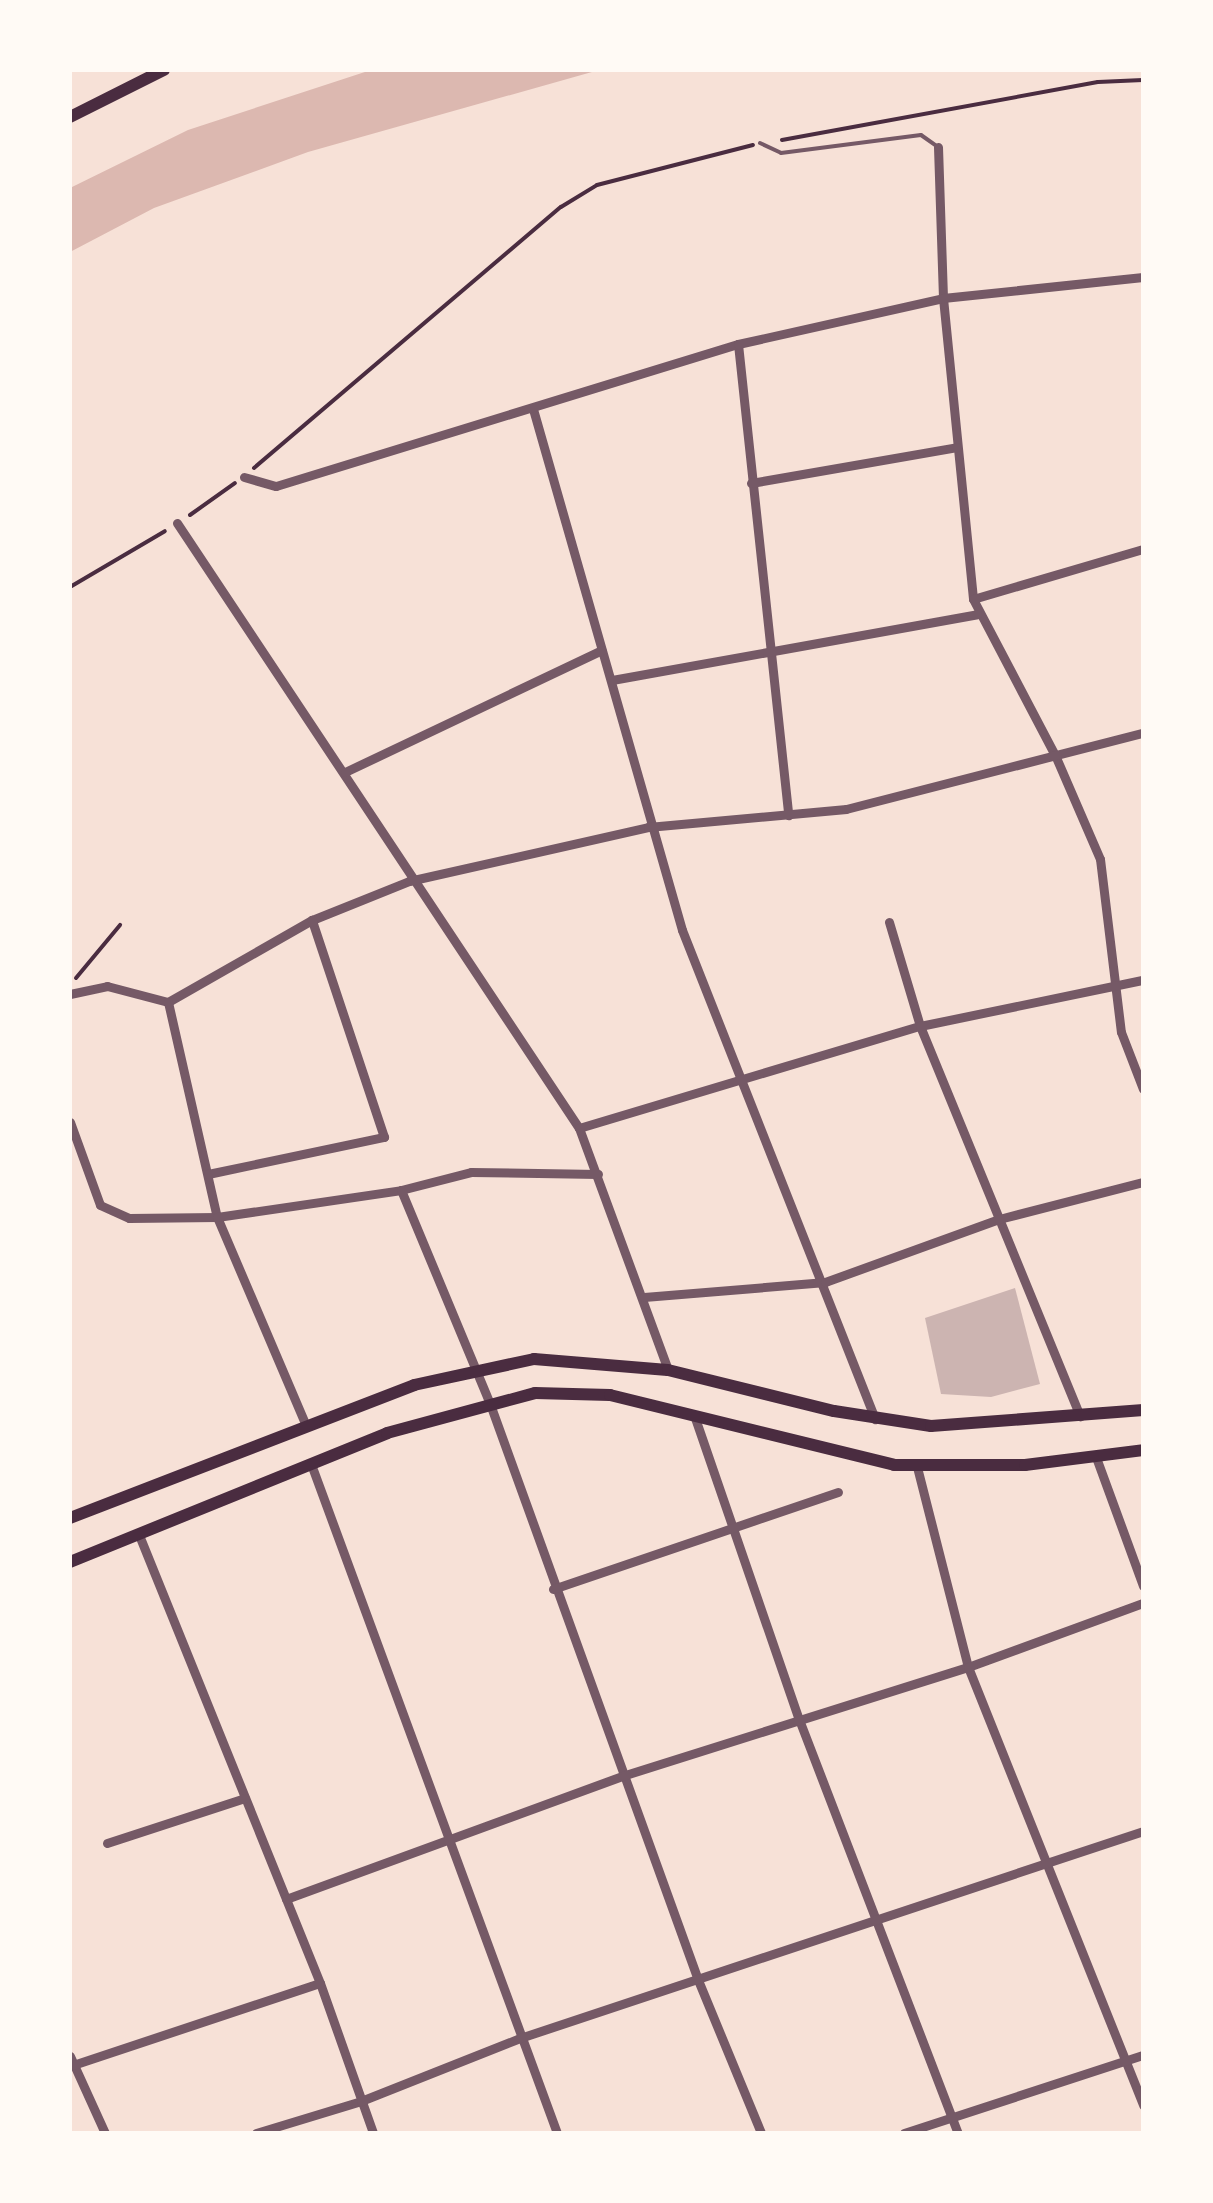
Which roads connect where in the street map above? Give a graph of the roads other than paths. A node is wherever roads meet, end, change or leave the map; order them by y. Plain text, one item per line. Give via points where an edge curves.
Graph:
1 (164, 70) edge
2 (70, 117) edge
3 (760, 144) road end
4 (938, 146) joint
5 (1143, 277) edge
6 (944, 298) junction
7 (738, 344) junction
8 (533, 409) junction
9 (957, 447) junction
10 (244, 477) road end
11 (750, 483) junction
12 (177, 524) road end
13 (1143, 550) edge
14 (973, 599) junction
15 (978, 614) junction
16 (766, 648) junction
17 (602, 650) junction
18 (612, 680) junction
19 (1143, 733) edge
20 (1056, 755) junction
21 (345, 772) junction
22 (788, 815) junction
23 (648, 826) junction
24 (409, 881) junction
25 (312, 920) junction
26 (889, 922) dead end
27 (1143, 980) edge
28 (1114, 990) junction
29 (70, 994) edge
30 (168, 1002) junction
31 (920, 1026) junction
32 (746, 1082) junction
33 (1143, 1089) edge
34 (70, 1122) edge
35 (579, 1128) junction
36 (208, 1174) junction
37 (598, 1174) junction
38 (1143, 1182) edge
39 (401, 1190) junction
40 (218, 1216) junction
41 (998, 1218) junction
42 (824, 1282) junction
43 (644, 1297) junction
44 (476, 1368) junction
45 (668, 1370) junction
46 (490, 1404) junction
47 (1143, 1410) edge
48 (693, 1412) junction
49 (1080, 1417) junction
50 (875, 1420) junction
51 (306, 1426) junction
52 (1143, 1450) edge
53 (1097, 1460) junction
54 (312, 1464) junction
55 (917, 1467) junction
56 (838, 1492) dead end
57 (70, 1518) edge
58 (730, 1525) junction
59 (139, 1535) junction
60 (70, 1562) edge
61 (1143, 1586) edge
62 (553, 1589) junction
63 (1143, 1603) edge
64 (968, 1667) junction
65 (800, 1722) junction
66 (622, 1776) junction
67 (246, 1798) junction
68 (1143, 1831) edge
69 (451, 1837) junction
70 (106, 1842) dead end
71 (1046, 1862) junction
72 (286, 1899) junction
73 (878, 1917) junction
74 (698, 1980) junction
75 (320, 1982) junction
76 (520, 2038) junction
77 (1143, 2056) edge
78 (72, 2060) edge
79 (1124, 2062) junction
80 (362, 2101) junction
81 (1143, 2106) edge
82 (952, 2118) junction
83 (105, 2133) edge
84 (256, 2133) edge
85 (373, 2133) edge
86 (557, 2133) edge
87 (761, 2133) edge
88 (904, 2133) edge
89 (958, 2133) edge

1 - 2 main road
3 - 4 lane via 781,153 922,135
4 - 6 street
5 - 6 street
6 - 7 street
6 - 9 street
7 - 8 street
7 - 11 street
8 - 10 street via 276,486
8 - 17 street
9 - 11 street
9 - 14 street
11 - 16 street
12 - 21 street
13 - 14 street
14 - 15 street
15 - 16 street
15 - 20 street
16 - 18 street
16 - 22 street
17 - 18 street
17 - 21 street
18 - 23 street
19 - 20 street
20 - 22 street via 846,809
20 - 28 street via 1100,859
21 - 24 street
22 - 23 street
23 - 24 street
23 - 32 street via 682,930
24 - 25 street
24 - 35 street
25 - 30 street
25 - 36 street via 384,1137
26 - 31 street
27 - 28 street
28 - 31 street
28 - 33 street via 1121,1032
29 - 30 street via 117,987
30 - 36 street
31 - 32 street
31 - 41 street
32 - 35 street
32 - 42 street
34 - 40 street via 95,1195 107,1210 130,1218
35 - 37 street
36 - 40 street
37 - 39 street via 471,1172
37 - 43 street
38 - 41 street
39 - 40 street
39 - 44 street
40 - 51 street
41 - 42 street
41 - 49 street
42 - 43 street
42 - 50 street
43 - 45 street
44 - 45 main road via 571,1358
44 - 46 street
44 - 51 main road
45 - 50 main road
46 - 48 main road via 582,1392
46 - 54 main road via 388,1433
46 - 62 street
47 - 49 main road
48 - 55 main road via 850,1457
48 - 58 street
49 - 50 main road via 931,1426
51 - 57 main road
52 - 53 main road
53 - 55 main road
53 - 61 street
54 - 59 main road
54 - 69 street
55 - 64 street
56 - 58 street
58 - 62 street
58 - 65 street
59 - 60 main road
59 - 67 street
62 - 66 street
63 - 64 street
64 - 65 street
64 - 71 street
65 - 66 street
65 - 73 street
66 - 69 street
66 - 74 street
67 - 70 street
67 - 72 street
68 - 71 street
69 - 72 street
69 - 76 street
71 - 73 street
71 - 79 street
72 - 75 street
73 - 74 street
73 - 82 street
74 - 76 street
74 - 87 street
75 - 78 street
75 - 80 street
76 - 80 street
76 - 86 street
77 - 79 street
78 - 83 street
79 - 81 street
79 - 82 street
80 - 84 street
80 - 85 street
82 - 88 street
82 - 89 street

